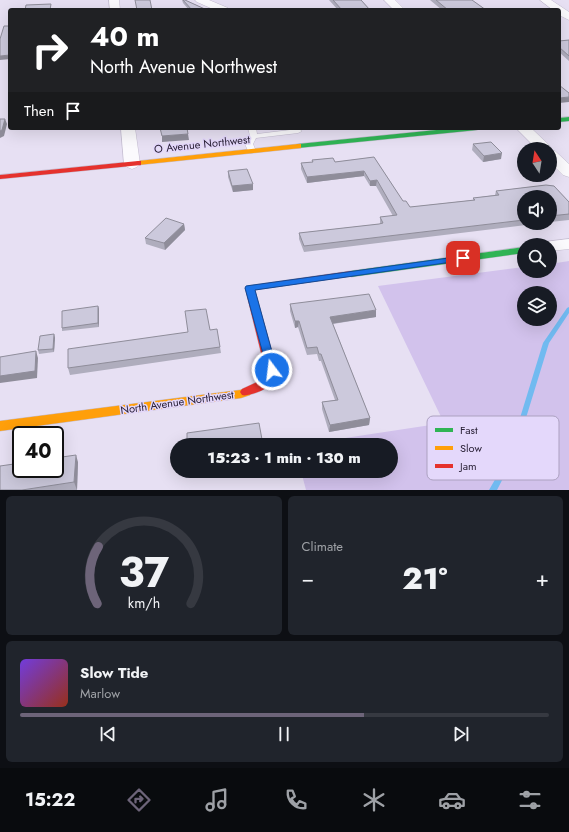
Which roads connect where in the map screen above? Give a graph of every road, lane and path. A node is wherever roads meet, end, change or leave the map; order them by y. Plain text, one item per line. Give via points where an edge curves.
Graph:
1 (200, 0) edge
2 (389, 0) edge
3 (545, 0) edge
4 (219, 8) edge
5 (398, 8) edge
6 (556, 8) edge
7 (128, 130) edge
8 (252, 130) edge
9 (457, 130) edge
10 (525, 130) edge
11 (298, 131) dead end
12 (254, 136) junction
13 (538, 142) edge
14 (252, 151) junction
15 (557, 161) edge
16 (132, 164) junction
17 (569, 172) edge
18 (0, 177) edge
19 (569, 244) edge
20 (557, 245) edge
21 (517, 251) edge
22 (0, 426) edge

1 - 4 street
2 - 5 street
3 - 6 street
7 - 16 street
8 - 12 lane
9 - 14 street, O Avenue Northwest
10 - 13 street
11 - 12 lane
12 - 14 lane via 249,144
14 - 16 street, O Avenue Northwest
15 - 17 street
16 - 18 street, O Avenue Northwest
19 - 20 street
21 - 22 street, North Avenue Northwest via 250,288 272,370 263,384 240,394

